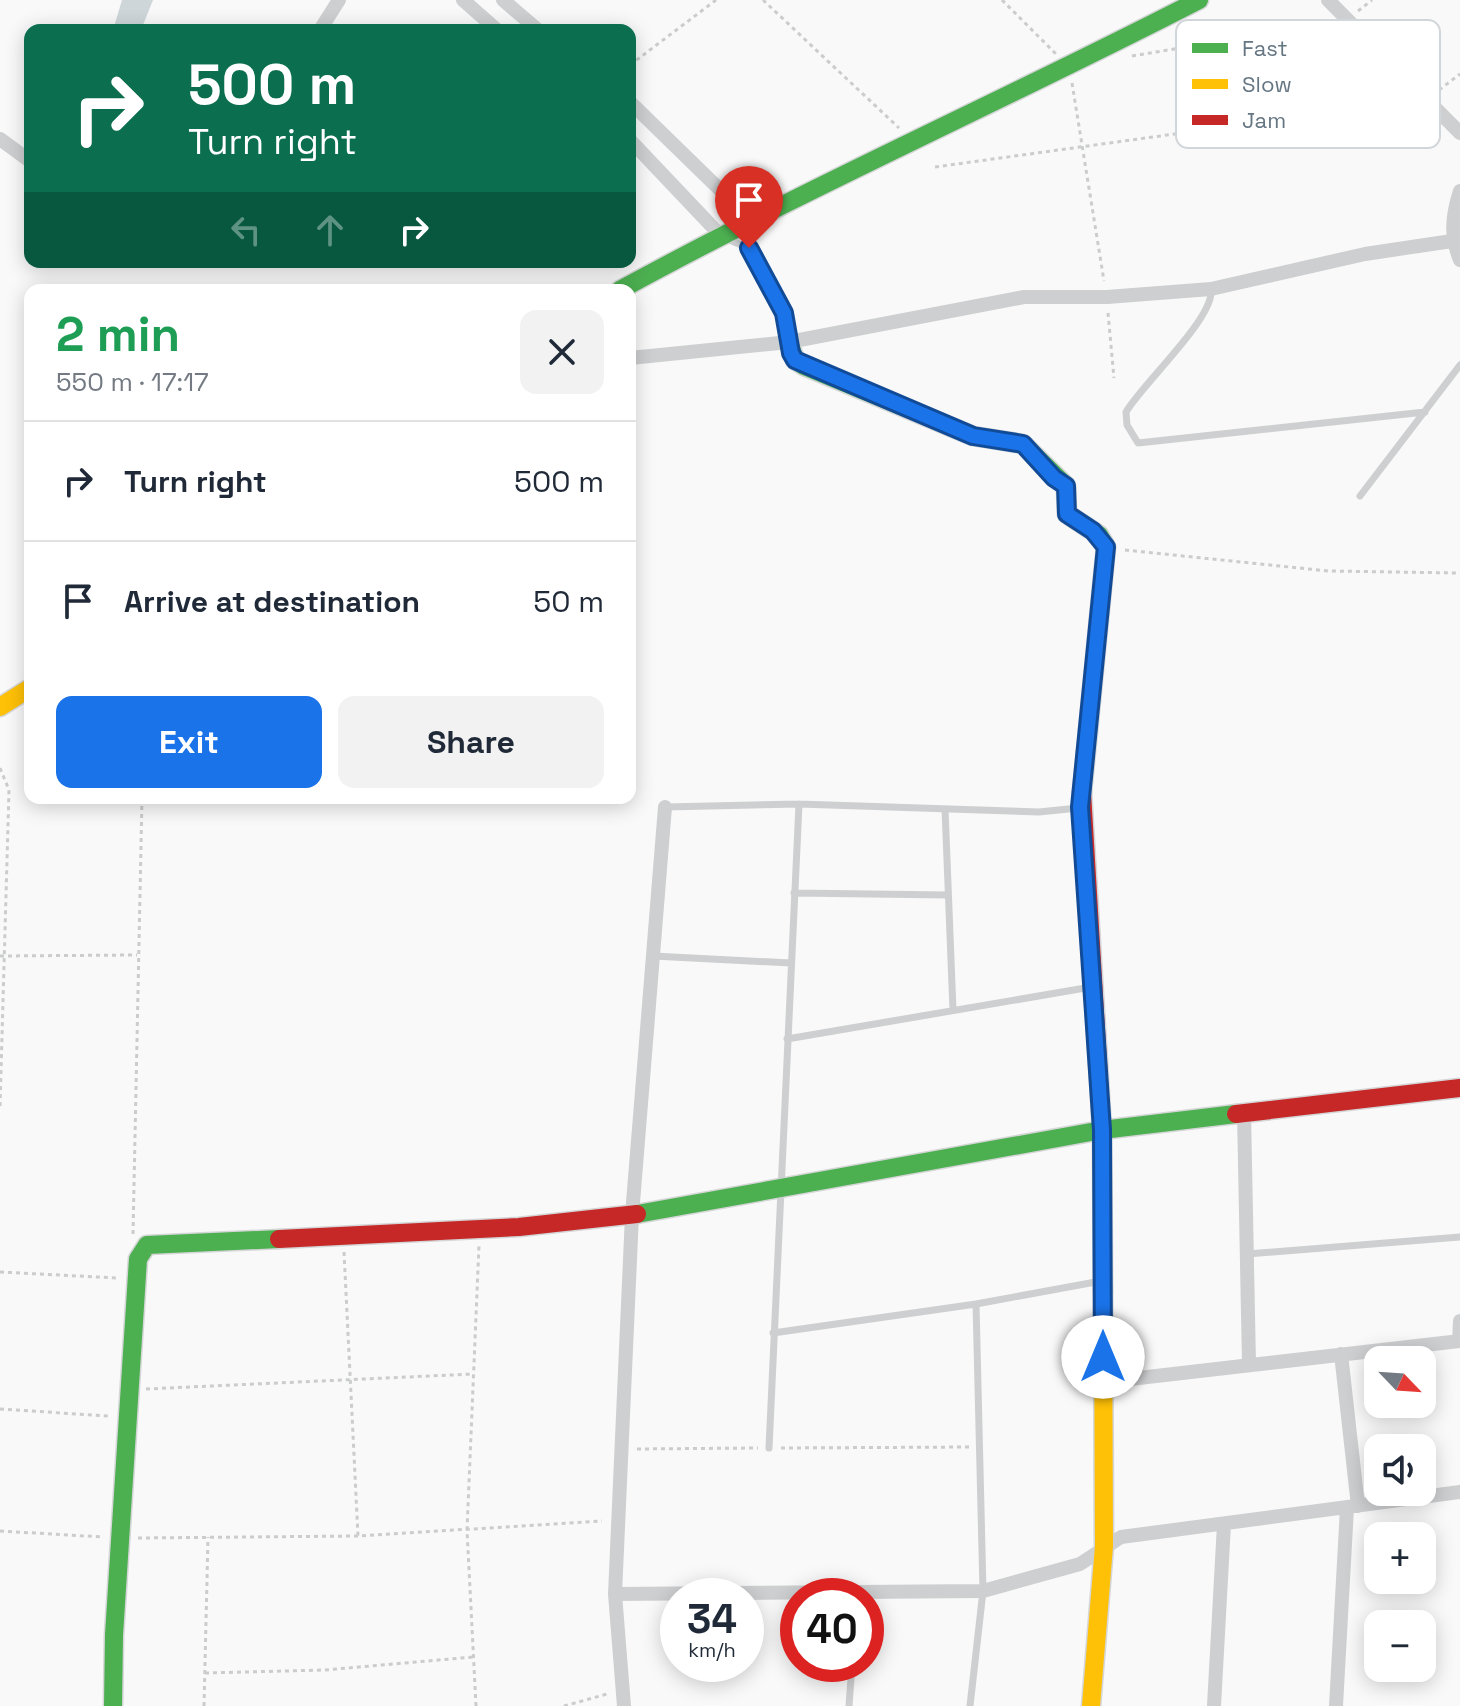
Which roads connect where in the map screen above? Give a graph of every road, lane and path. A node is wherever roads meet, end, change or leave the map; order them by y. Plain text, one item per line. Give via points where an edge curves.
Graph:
1 (339, 0) edge
2 (463, 0) edge
3 (503, 0) edge
4 (716, 0) edge
5 (763, 0) edge
6 (1002, 0) edge
7 (1199, 0) edge
8 (1328, 0) edge
9 (1347, 20) edge
10 (324, 24) edge
11 (490, 24) edge
12 (531, 24) edge
13 (1176, 48) edge
14 (1131, 56) dead end
15 (636, 60) edge
16 (1069, 67) junction
17 (1460, 74) edge
18 (1440, 89) edge
19 (636, 108) edge
20 (1440, 113) edge
21 (1176, 133) edge
22 (1460, 133) edge
23 (0, 139) edge
24 (913, 142) junction
25 (1084, 145) junction
26 (636, 146) edge
27 (24, 157) edge
28 (935, 167) dead end
29 (1460, 191) edge
30 (750, 219) junction
31 (722, 237) junction
32 (1452, 241) junction
33 (1460, 260) edge
34 (632, 284) edge
35 (1211, 289) junction
36 (1107, 297) junction
37 (789, 342) junction
38 (636, 357) edge
39 (1460, 365) edge
40 (1114, 378) dead end
41 (1425, 412) junction
42 (1360, 496) dead end
43 (1106, 547) junction
44 (1460, 573) edge
45 (24, 692) edge
46 (0, 707) edge
47 (0, 768) edge
48 (142, 804) edge
49 (799, 804) junction
50 (665, 807) joint
51 (1080, 807) junction
52 (945, 809) junction
53 (794, 893) junction
54 (948, 895) junction
55 (2, 955) edge
56 (137, 955) junction
57 (653, 956) junction
58 (791, 963) junction
59 (1093, 986) junction
60 (953, 1010) junction
61 (787, 1039) junction
62 (1460, 1088) edge
63 (0, 1107) edge
64 (1244, 1113) junction
65 (1102, 1130) junction
66 (779, 1188) junction
67 (632, 1215) junction
68 (479, 1229) junction
69 (344, 1235) junction
70 (1460, 1237) edge
71 (143, 1248) junction
72 (1247, 1254) junction
73 (0, 1272) edge
74 (137, 1279) junction
75 (1103, 1280) junction
76 (976, 1304) junction
77 (1460, 1321) edge
78 (773, 1333) junction
79 (1459, 1341) edge
80 (1341, 1354) junction
81 (1249, 1364) junction
82 (473, 1374) junction
83 (350, 1380) junction
84 (1104, 1382) junction
85 (130, 1390) junction
86 (0, 1409) edge
87 (128, 1418) junction
88 (981, 1447) junction
89 (769, 1448) junction
90 (622, 1450) junction
91 (1460, 1492) edge
92 (1352, 1507) junction
93 (618, 1520) junction
94 (1224, 1524) junction
95 (467, 1530) junction
96 (0, 1531) edge
97 (358, 1536) junction
98 (208, 1537) junction
99 (120, 1538) junction
100 (1104, 1546) junction
101 (983, 1591) junction
102 (884, 1593) edge
103 (615, 1594) junction
104 (780, 1594) edge
105 (473, 1657) junction
106 (205, 1673) junction
107 (851, 1682) edge
108 (623, 1690) junction
109 (113, 1706) edge
110 (204, 1706) edge
111 (476, 1706) edge
112 (564, 1706) edge
113 (624, 1706) edge
114 (849, 1706) edge
115 (970, 1706) edge
116 (1091, 1706) edge
117 (1214, 1706) edge
118 (1336, 1706) edge

1 - 10 street
2 - 11 street
3 - 12 street
4 - 15 path
5 - 24 path
6 - 16 path
7 - 16 street
8 - 9 street
13 - 14 path
16 - 24 street
16 - 25 path
17 - 18 path
19 - 30 street
20 - 22 street
21 - 25 path
23 - 27 street
24 - 30 street
25 - 28 path
25 - 36 path
26 - 31 street
29 - 32 street
30 - 31 street
31 - 34 street
31 - 37 lane via 749,248 784,313
32 - 33 street
32 - 35 street via 1365,254
35 - 36 street
35 - 41 lane via 1198,321 1126,412 1138,443
36 - 37 street via 1024,297
36 - 40 path
37 - 38 street
37 - 43 street via 791,353 804,366 973,436 1023,444 1066,486 1067,514
39 - 41 lane
41 - 42 lane
43 - 44 path via 1316,570
43 - 51 street
45 - 46 street
47 - 55 path via 9,790
48 - 56 path
49 - 50 lane
49 - 52 lane
49 - 53 lane
50 - 57 street
51 - 52 lane via 1039,812
51 - 59 street
52 - 54 lane
53 - 54 lane
53 - 58 lane
54 - 60 lane
55 - 56 path
55 - 63 path
56 - 71 path via 132,1227
57 - 58 lane
57 - 67 street
58 - 61 lane
59 - 60 lane
59 - 65 street
60 - 61 lane
61 - 66 lane
62 - 64 street
64 - 65 street
64 - 72 street
65 - 66 street
65 - 75 street
66 - 67 street
66 - 78 lane
67 - 68 street
67 - 90 street
68 - 69 street
68 - 82 path
69 - 71 street
69 - 83 path
70 - 72 lane
71 - 74 street
72 - 81 street
73 - 74 path
74 - 85 street
75 - 76 lane
75 - 84 street
76 - 78 lane
76 - 88 lane
77 - 79 street
78 - 89 lane
79 - 80 street
80 - 81 street
80 - 92 street
81 - 84 street
82 - 83 path
82 - 95 path
83 - 85 path
83 - 97 path
84 - 100 street
85 - 87 street
86 - 87 path
87 - 99 street
88 - 89 path
88 - 101 lane
89 - 90 path
90 - 93 street
91 - 92 street
92 - 94 street
92 - 118 street
93 - 95 path
93 - 103 street
94 - 100 street via 1121,1537
94 - 117 street
95 - 97 path
95 - 105 path
96 - 99 path
97 - 98 path
98 - 99 path
98 - 106 path
99 - 109 street
100 - 101 street via 1080,1564
100 - 116 street
101 - 102 street
101 - 115 lane
103 - 104 street
103 - 108 street
105 - 106 path via 325,1670
105 - 111 path
106 - 110 path
107 - 114 lane
108 - 112 path
108 - 113 street

